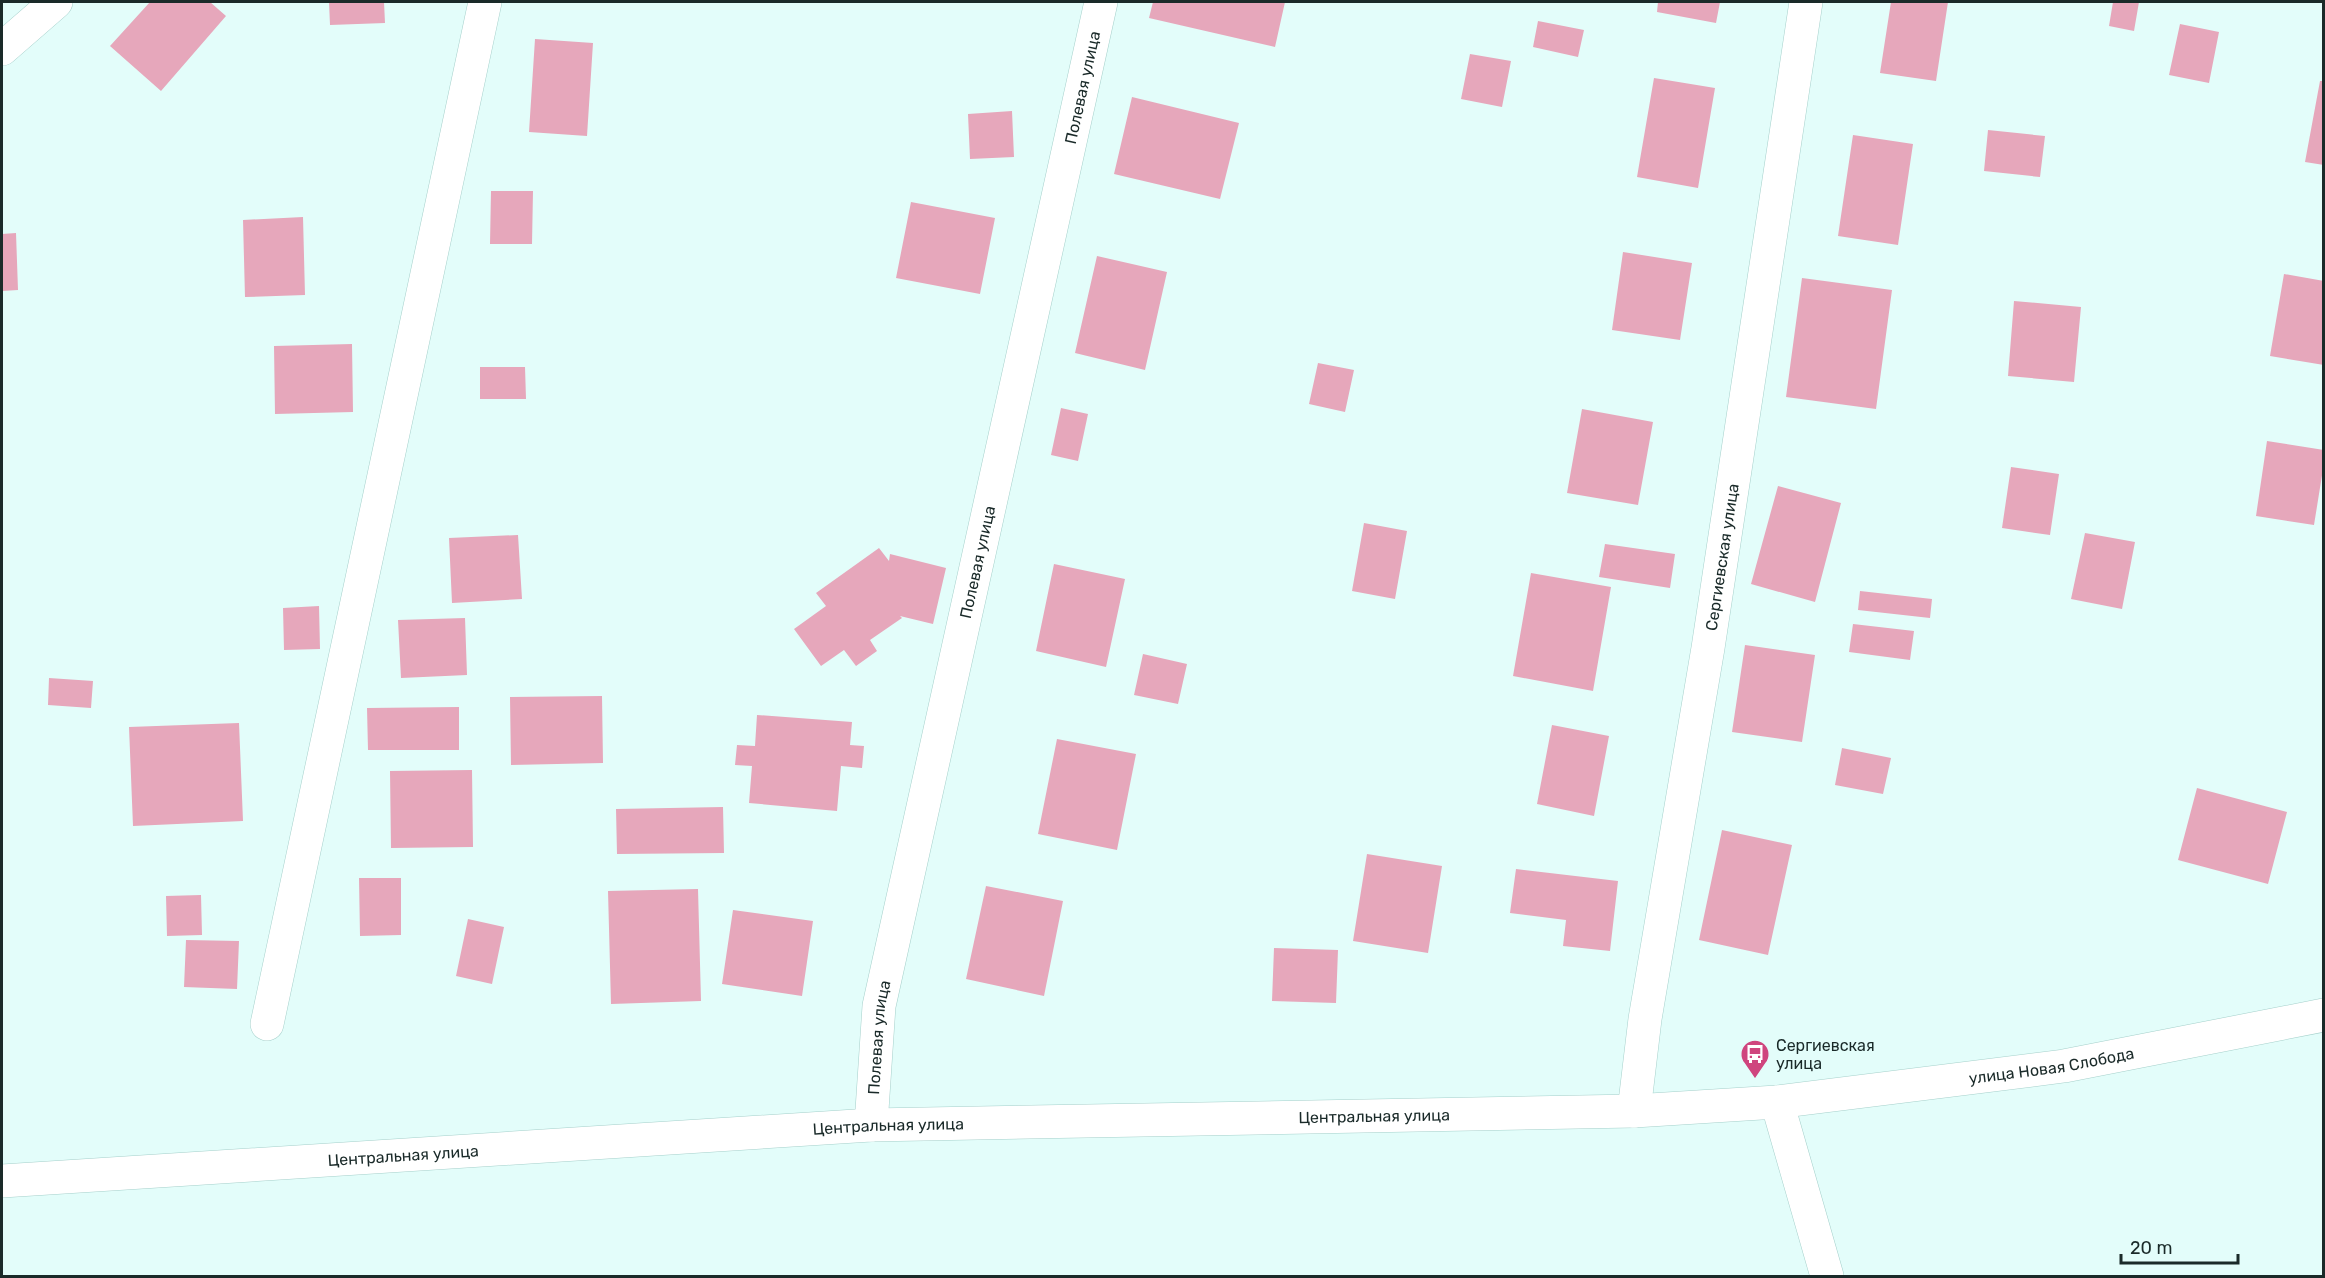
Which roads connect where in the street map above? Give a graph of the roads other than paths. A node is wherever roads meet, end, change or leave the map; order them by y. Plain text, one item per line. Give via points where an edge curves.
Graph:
1 (56, 2) edge
2 (485, 2) edge
3 (1101, 2) edge
4 (1806, 2) edge
5 (2, 49) edge
6 (2324, 1016) edge
7 (267, 1024) dead end
8 (1777, 1102) junction
9 (1634, 1111) junction
10 (872, 1125) junction
11 (2, 1181) edge
12 (1827, 1276) edge

1 - 5 street
2 - 7 street
3 - 10 street, Полевая улица via 879,1006
4 - 9 street, Сергиевская улица via 1708,648 1645,1019
6 - 8 street, улица Новая Слобода via 2064,1066
8 - 9 street, Центральная улица
8 - 12 street
9 - 10 street, Центральная улица
10 - 11 street, Центральная улица

